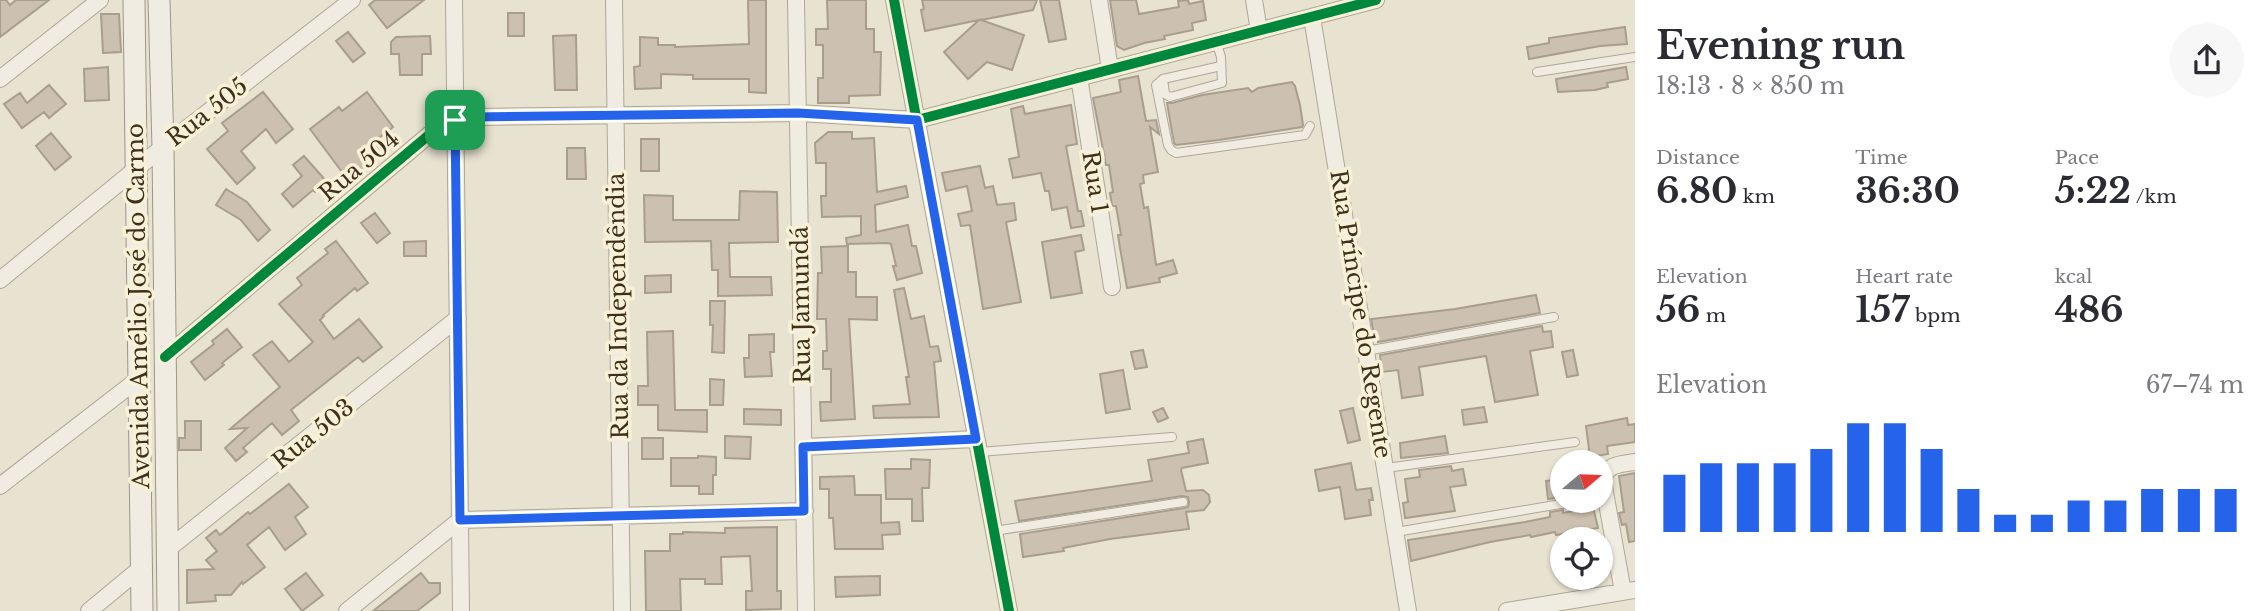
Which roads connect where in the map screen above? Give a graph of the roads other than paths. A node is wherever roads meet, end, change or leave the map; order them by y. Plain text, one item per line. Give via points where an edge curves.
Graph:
1 (100, 0) edge
2 (134, 0) edge
3 (159, 0) edge
4 (352, 0) edge
5 (454, 0) edge
6 (614, 0) edge
7 (796, 0) edge
8 (894, 0) edge
9 (1099, 0) edge
10 (1254, 0) edge
11 (1376, 0) edge
12 (1312, 17) junction
13 (1259, 31) junction
14 (1216, 41) junction
15 (1635, 57) edge
16 (1221, 66) junction
17 (1110, 69) junction
18 (1537, 72) dead end
19 (1079, 77) junction
20 (0, 79) edge
21 (1163, 79) junction
22 (1170, 97) junction
23 (1160, 104) junction
24 (798, 113) junction
25 (615, 117) junction
26 (455, 120) junction
27 (917, 120) junction
28 (1310, 126) dead end
29 (163, 147) junction
30 (136, 169) junction
31 (0, 280) edge
32 (1112, 287) dead end
33 (1554, 317) dead end
34 (458, 318) junction
35 (1366, 351) junction
36 (165, 357) junction
37 (137, 380) junction
38 (1172, 437) dead end
39 (1575, 442) dead end
40 (977, 446) junction
41 (803, 447) junction
42 (1635, 462) edge
43 (1386, 468) junction
44 (0, 486) edge
45 (1183, 502) dead end
46 (1550, 506) edge
47 (804, 511) junction
48 (621, 516) junction
49 (460, 520) junction
50 (994, 531) junction
51 (1396, 532) junction
52 (168, 550) junction
53 (141, 568) junction
54 (1629, 591) edge
55 (89, 611) edge
56 (142, 611) edge
57 (168, 611) edge
58 (347, 611) edge
59 (461, 611) edge
60 (622, 611) edge
61 (806, 611) edge
62 (1009, 611) edge
63 (1408, 611) edge
64 (1507, 611) edge

1 - 20 street
2 - 30 street, Avenida Amélio José do Carmo
3 - 29 street, Avenida Amélio José do Carmo
4 - 29 street, Rua 505
5 - 26 street
6 - 25 street, Rua da Independêndia
7 - 24 street, Rua Jamundá
8 - 27 street
9 - 17 street
10 - 13 street
11 - 12 street, Rua 504
12 - 13 street, Rua 504
12 - 35 street, Rua Príncipe do Regente
13 - 14 street, Rua 504
14 - 16 lane
14 - 17 street, Rua 504
15 - 18 lane
16 - 21 lane
16 - 22 lane via 1222,83
17 - 19 street, Rua 504
19 - 27 street, Rua 504
19 - 32 street, Rua 1
21 - 22 lane via 1165,94
21 - 23 lane via 1156,85
22 - 23 lane
23 - 28 lane via 1168,145 1176,153 1305,135
24 - 25 street, Rua 504
24 - 27 street, Rua 504
24 - 41 street, Rua Jamundá
25 - 26 street, Rua 504
25 - 48 street, Rua da Independêndia
26 - 34 street
26 - 36 street, Rua 504 via 430,134
27 - 40 street
29 - 30 street, Rua 505
29 - 36 street, Avenida Amélio José do Carmo
30 - 31 street, Rua 505
30 - 37 street, Avenida Amélio José do Carmo
33 - 35 lane
34 - 49 street
34 - 52 street, Rua 503
35 - 43 street, Rua Príncipe do Regente
36 - 52 street, Avenida Amélio José do Carmo
37 - 44 street
37 - 53 street, Avenida Amélio José do Carmo
38 - 40 lane
39 - 43 lane
40 - 41 street
40 - 50 street
41 - 47 street, Rua Jamundá
42 - 54 street via 1612,467 1603,481
43 - 51 street, Rua Príncipe do Regente
45 - 50 lane
46 - 51 lane
47 - 48 street
47 - 61 street, Rua Jamundá
48 - 49 street
48 - 60 street, Rua da Independêndia
49 - 58 street
49 - 59 street
50 - 62 street
51 - 63 street, Rua Príncipe do Regente
52 - 57 street, Avenida Amélio José do Carmo
53 - 55 street
53 - 56 street, Avenida Amélio José do Carmo
54 - 64 street

